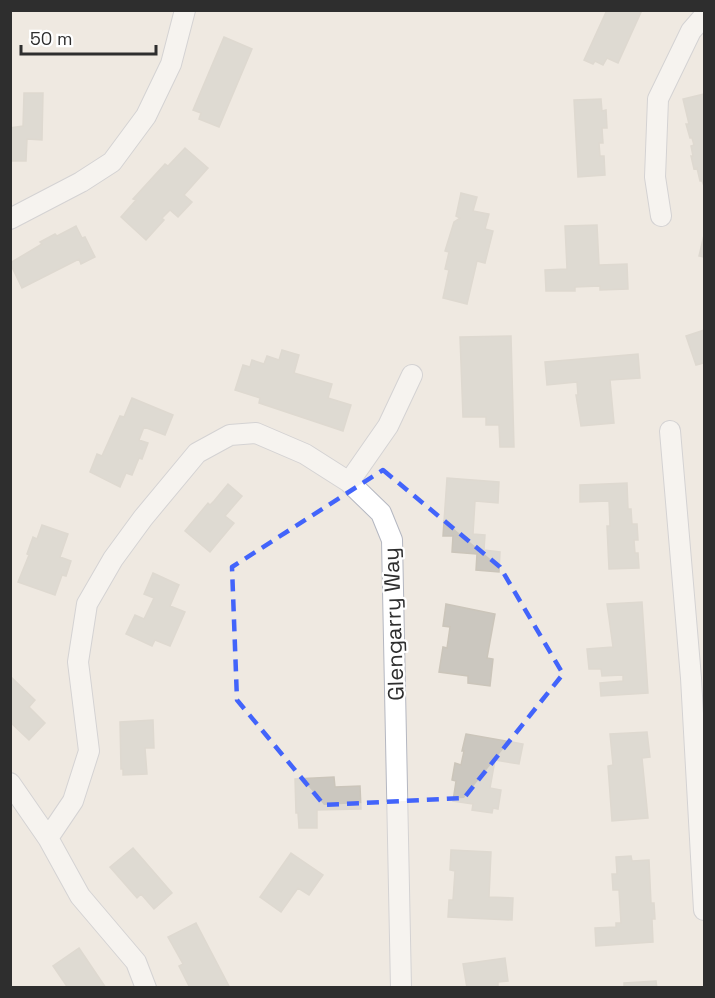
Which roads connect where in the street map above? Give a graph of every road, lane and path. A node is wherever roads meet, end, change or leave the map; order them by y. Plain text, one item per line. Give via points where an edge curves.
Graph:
1 (185, 10) edge
2 (705, 16) edge
3 (661, 216) dead end
4 (10, 219) edge
5 (412, 375) dead end
6 (670, 431) dead end
7 (350, 482) junction
8 (698, 678) edge
9 (10, 783) edge
10 (48, 838) junction
11 (705, 910) edge
12 (146, 987) edge
13 (400, 987) edge

1 - 4 street via 171,64 146,116 112,162
2 - 3 street via 691,32 658,99 655,177
5 - 7 street via 388,426
6 - 8 street
7 - 10 street, Glengarry Way via 305,454 256,433 230,435 197,453 113,559 87,604 78,662 89,751 73,801
7 - 13 street, Glengarry Way via 381,513 392,540
8 - 11 street
9 - 10 street
10 - 12 street via 80,896 136,963

